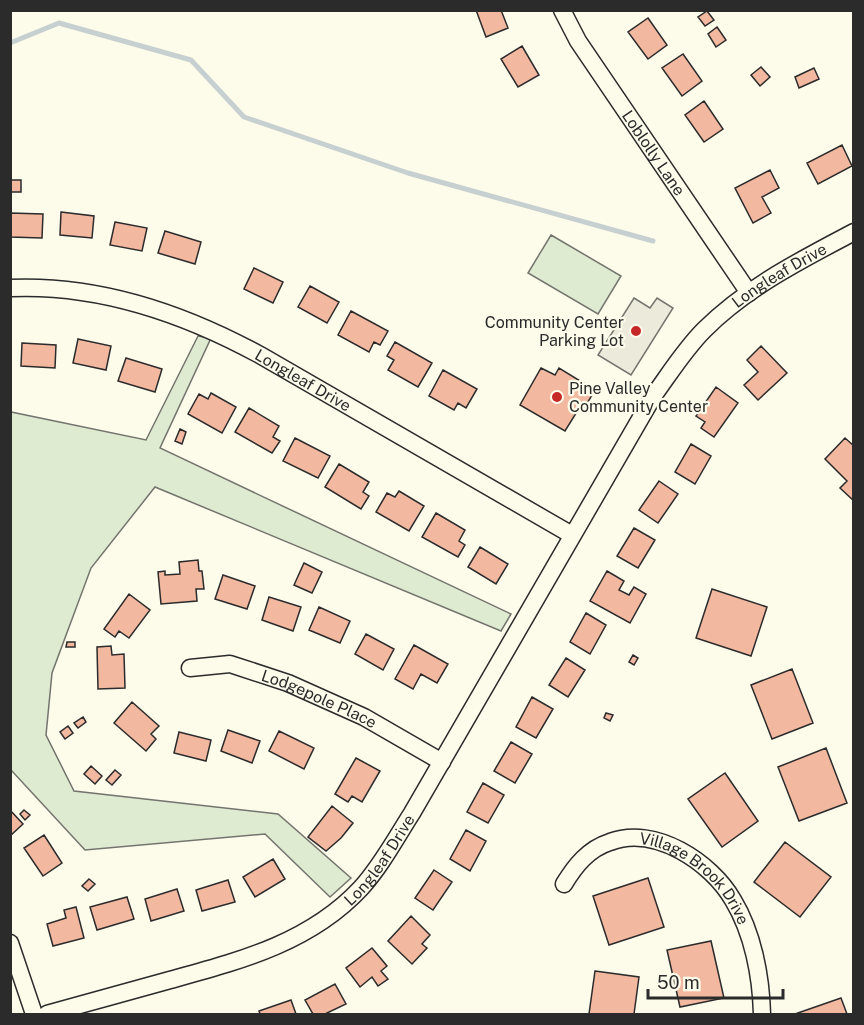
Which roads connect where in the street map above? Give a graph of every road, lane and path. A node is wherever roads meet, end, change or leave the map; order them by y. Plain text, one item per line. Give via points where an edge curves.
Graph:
1 (562, 10) edge
2 (854, 232) edge
3 (10, 288) edge
4 (749, 292) junction
5 (572, 535) junction
6 (190, 668) dead end
7 (442, 762) junction
8 (564, 884) dead end
9 (10, 943) edge
10 (34, 1014) edge
11 (47, 1014) edge
12 (762, 1014) edge

1 - 4 street, Loblolly Lane via 578,41
2 - 4 street, Longleaf Drive
3 - 5 street, Longleaf Drive via 93,293 163,311 213,331
4 - 5 street, Longleaf Drive via 702,331 681,357 654,395
5 - 7 street, Longleaf Drive
6 - 7 street, Lodgepole Place via 230,664 288,683 364,717
7 - 11 street, Longleaf Drive via 361,888 308,930 239,961
8 - 12 street, Village Brook Drive via 582,859 618,839 643,839 689,855 717,878 745,924 760,979
9 - 10 street

